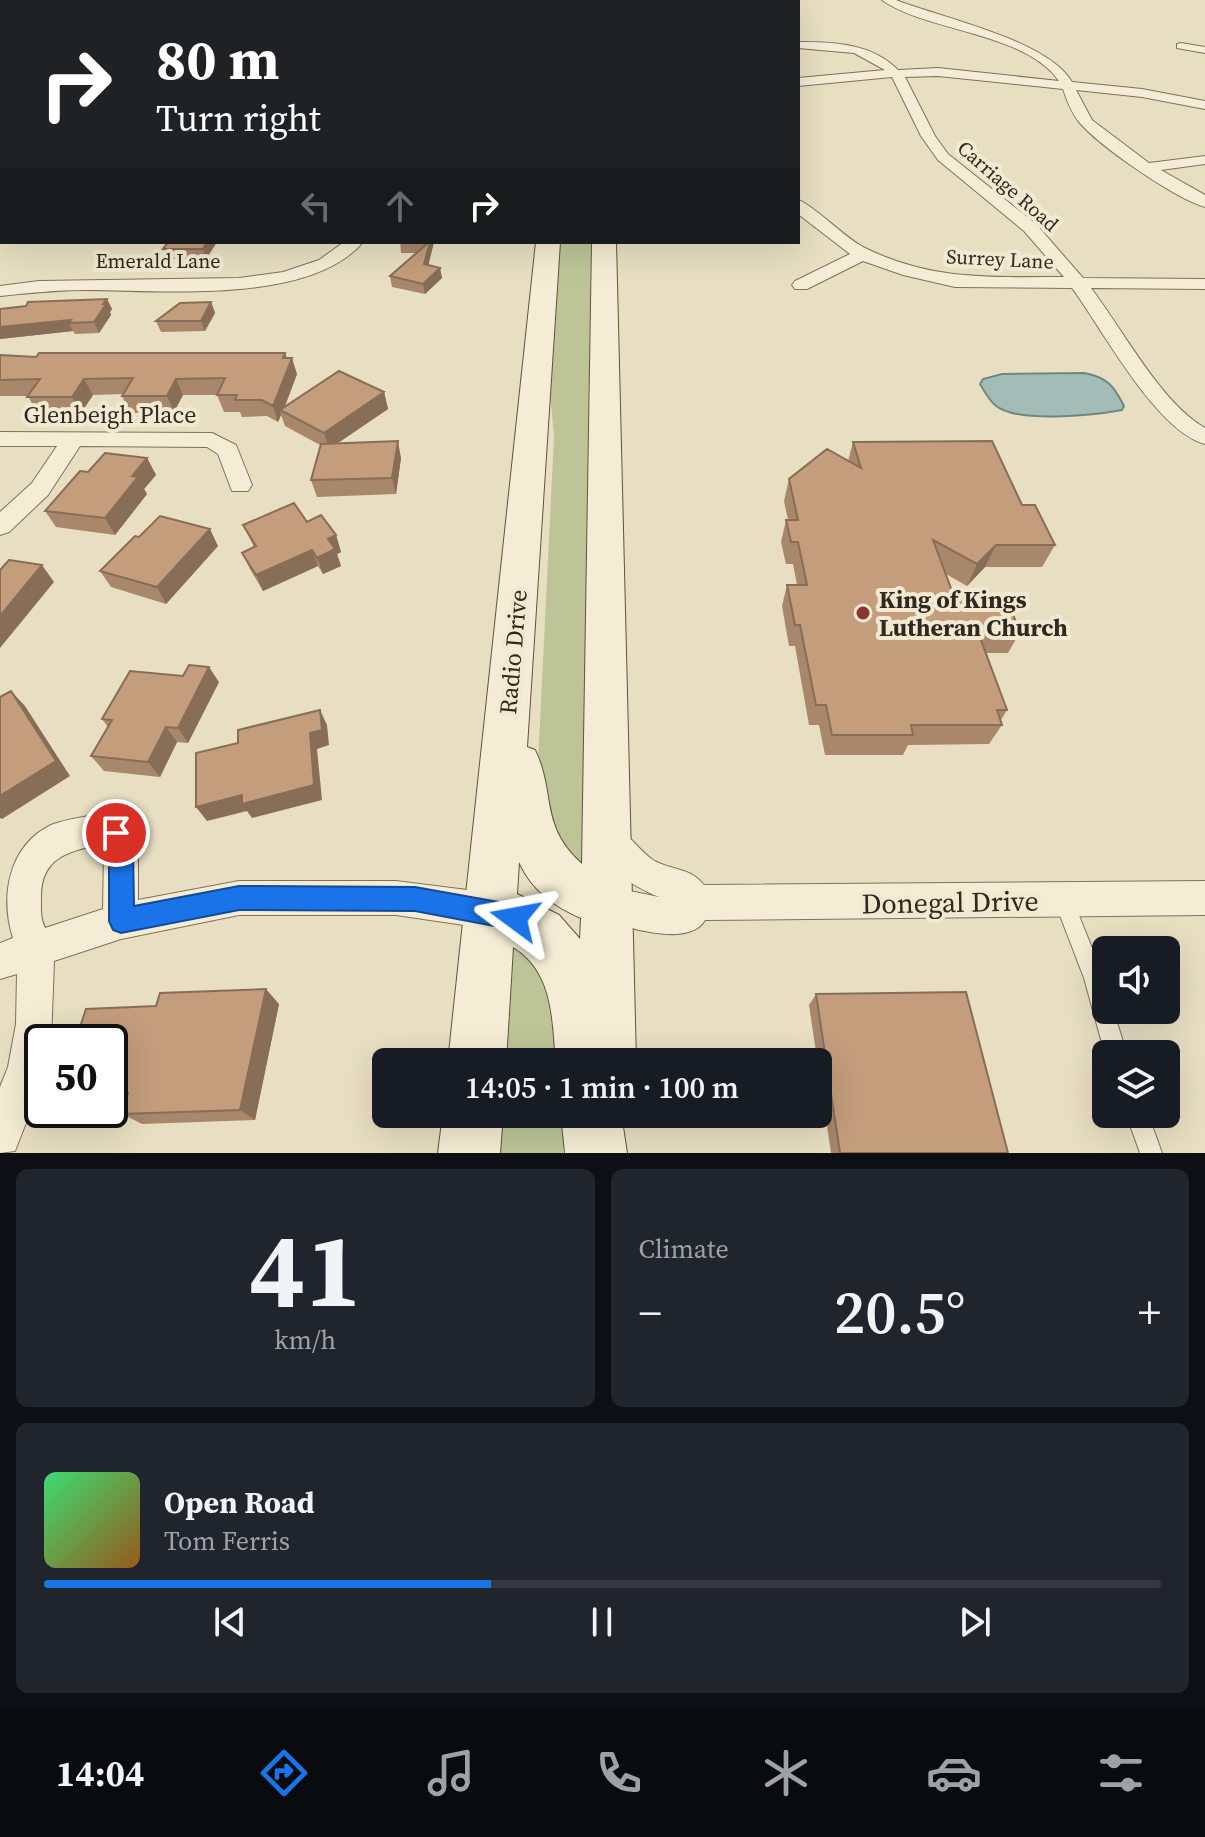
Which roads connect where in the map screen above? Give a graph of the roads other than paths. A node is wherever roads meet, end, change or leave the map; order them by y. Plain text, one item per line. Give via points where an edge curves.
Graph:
1 (887, 0) edge
2 (800, 45) edge
3 (1181, 46) dead end
4 (1205, 50) edge
5 (895, 73) junction
6 (800, 82) edge
7 (1067, 87) junction
8 (1205, 105) edge
9 (1205, 160) edge
10 (1147, 168) junction
11 (1205, 202) edge
12 (800, 207) edge
13 (352, 244) edge
14 (548, 244) edge
15 (604, 244) edge
16 (863, 254) junction
17 (319, 267) junction
18 (337, 275) dead end
19 (1205, 284) edge
20 (801, 285) dead end
21 (1077, 285) junction
22 (0, 291) edge
23 (1205, 437) edge
24 (0, 439) edge
25 (73, 440) junction
26 (240, 485) dead end
27 (0, 526) edge
28 (510, 685) junction
29 (606, 833) junction
30 (1205, 898) edge
31 (1063, 900) junction
32 (606, 903) junction
33 (695, 903) junction
34 (491, 911) junction
35 (121, 921) junction
36 (36, 948) junction
37 (0, 961) edge
38 (1112, 1040) edge
39 (478, 1048) edge
40 (583, 1048) edge
41 (607, 1048) edge
42 (472, 1128) edge
43 (593, 1128) edge
44 (607, 1128) edge
45 (1142, 1128) edge
46 (0, 1136) edge
47 (469, 1153) edge
48 (596, 1153) edge
49 (607, 1153) edge
50 (1151, 1153) edge

1 - 7 street via 1026,52 1061,74
2 - 5 street via 851,48
3 - 4 street
5 - 6 street
5 - 7 street
5 - 21 street, Carriage Road via 943,157 1025,223
7 - 8 street
7 - 10 street via 1086,123
9 - 10 street
10 - 11 street
12 - 16 street, Surrey Lane via 838,242
13 - 17 street, Emerald Lane
14 - 28 main road, Radio Drive
15 - 29 main road
16 - 20 street
16 - 21 street, Surrey Lane via 955,282
17 - 18 street
17 - 22 street, Emerald Lane via 248,282 54,283
19 - 21 street, Surrey Lane
21 - 23 street, Carriage Road via 1165,406
24 - 25 street, Glenbeigh Place
25 - 26 street, Glenbeigh Place via 212,440 228,450
25 - 27 street via 40,489
28 - 32 main road via 534,846 561,880
28 - 34 main road, Radio Drive
29 - 32 main road
29 - 33 street via 637,870 683,886
30 - 31 street, Donegal Drive
31 - 33 street, Donegal Drive
31 - 38 lane
32 - 33 street, Donegal Drive via 687,917
32 - 41 main road
34 - 35 street via 405,898 239,898
34 - 39 main road, Radio Drive
34 - 40 main road via 529,924 561,958 574,986
35 - 36 street
35 - 36 street via 116,833 79,831 46,847 24,877 23,919
36 - 37 street
36 - 46 street via 28,1067
42 - 47 main road
43 - 48 main road
44 - 49 main road
45 - 50 lane

